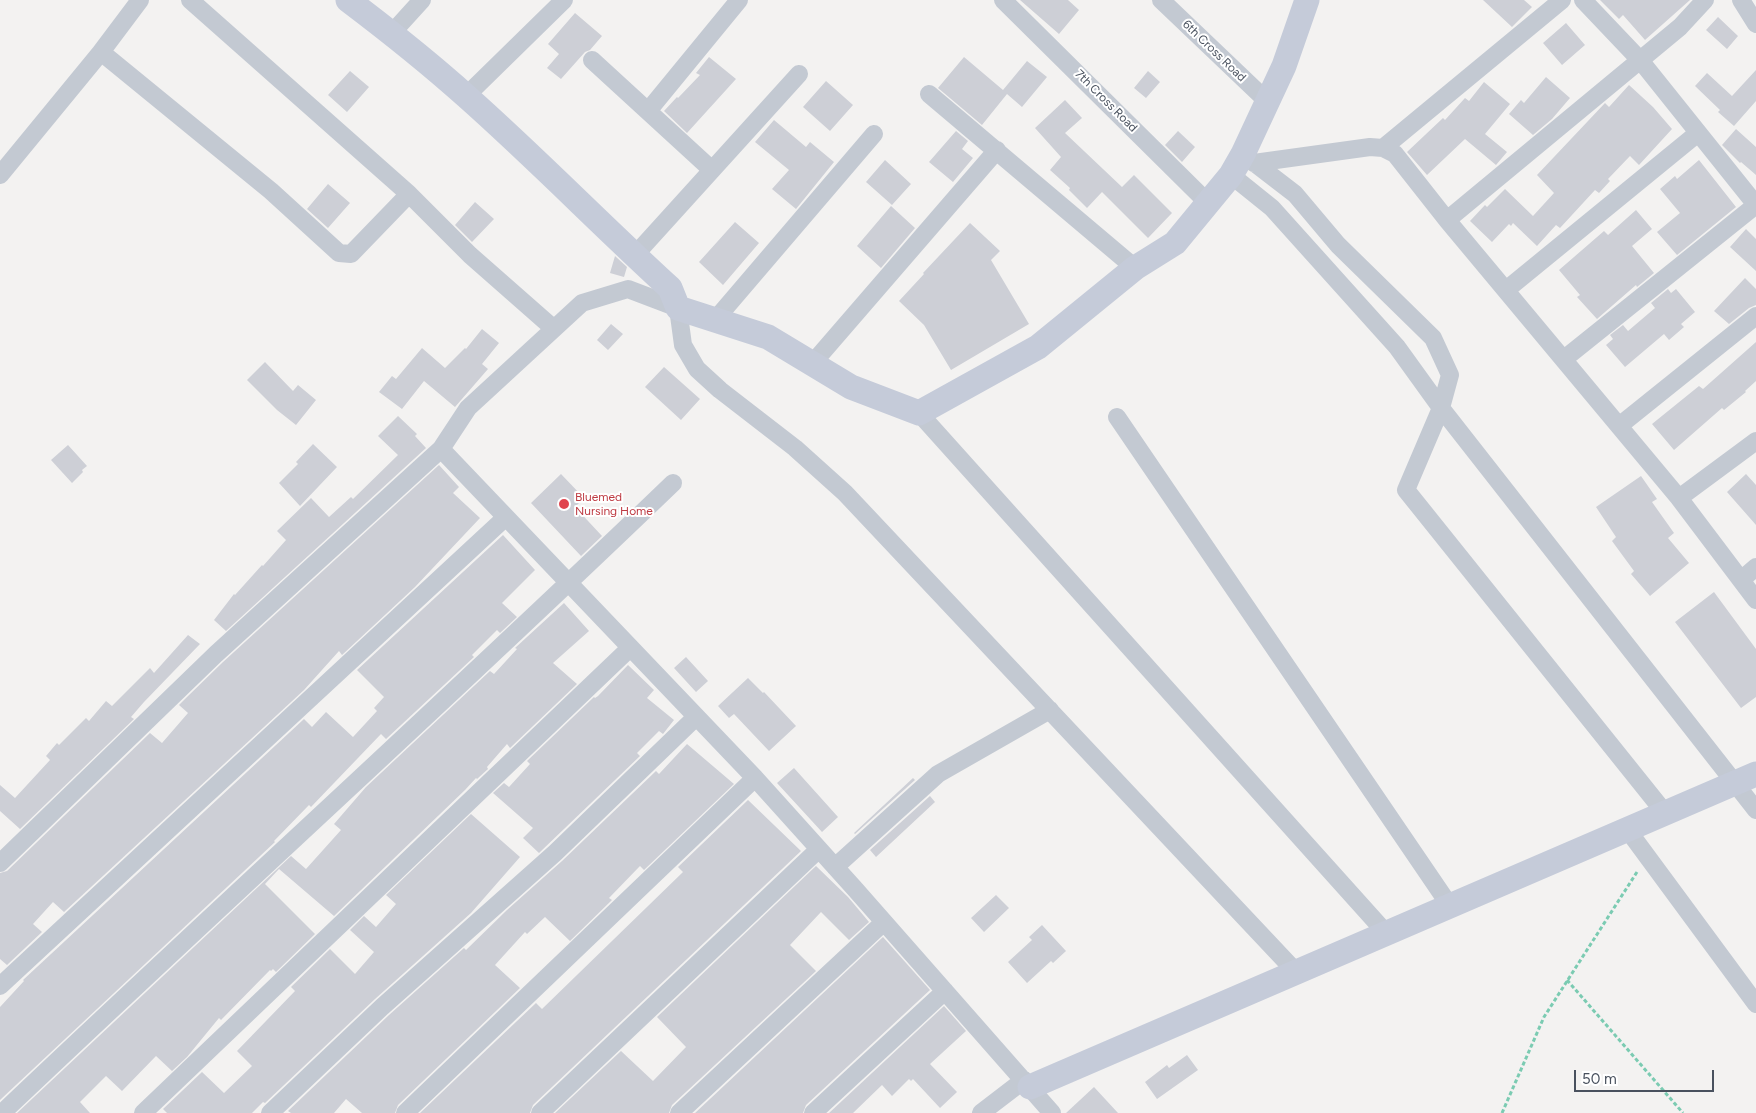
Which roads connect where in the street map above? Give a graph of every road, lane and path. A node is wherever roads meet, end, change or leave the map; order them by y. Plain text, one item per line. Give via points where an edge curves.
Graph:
1 (140, 0) edge
2 (190, 0) edge
3 (348, 0) edge
4 (422, 0) edge
5 (564, 0) edge
6 (739, 0) edge
7 (1003, 0) edge
8 (1161, 0) edge
9 (1307, 0) edge
10 (1562, 0) edge
11 (1583, 0) edge
12 (1705, 0) edge
13 (1741, 0) edge
14 (1756, 24) edge
15 (392, 33) junction
16 (101, 52) junction
17 (592, 60) dead end
18 (1640, 60) junction
19 (799, 74) dead end
20 (929, 94) dead end
21 (466, 96) junction
22 (1268, 102) junction
23 (648, 112) junction
24 (1698, 133) junction
25 (874, 134) dead end
26 (1383, 148) junction
27 (996, 150) junction
28 (1243, 164) junction
29 (712, 170) junction
30 (0, 175) edge
31 (409, 194) junction
32 (1208, 203) junction
33 (1756, 205) edge
34 (1447, 220) junction
35 (635, 255) junction
36 (1136, 268) junction
37 (1506, 290) junction
38 (678, 308) junction
39 (1756, 316) edge
40 (715, 320) junction
41 (553, 328) junction
42 (1564, 359) junction
43 (812, 364) junction
44 (1441, 408) junction
45 (918, 413) junction
46 (1116, 417) dead end
47 (1619, 426) junction
48 (1756, 441) edge
49 (441, 449) junction
50 (673, 484) dead end
51 (1680, 498) junction
52 (506, 517) junction
53 (1756, 568) edge
54 (1742, 580) junction
55 (569, 583) junction
56 (1756, 600) edge
57 (630, 648) junction
58 (1050, 710) junction
59 (696, 717) junction
60 (755, 778) junction
61 (1745, 778) edge
62 (1756, 810) edge
63 (1665, 813) junction
64 (1627, 829) junction
65 (819, 849) junction
66 (1646, 858) junction
67 (0, 863) edge
68 (835, 867) junction
69 (1450, 906) junction
70 (884, 922) junction
71 (1386, 933) junction
72 (1296, 972) junction
73 (1568, 980) junction
74 (0, 986) edge
75 (945, 991) junction
76 (1756, 1004) edge
77 (1027, 1084) junction
78 (2, 1113) edge
79 (142, 1113) edge
80 (270, 1113) edge
81 (405, 1113) edge
82 (540, 1113) edge
83 (679, 1113) edge
84 (813, 1113) edge
85 (981, 1113) edge
86 (1052, 1113) edge
87 (1502, 1113) edge
88 (1683, 1113) edge

1 - 16 street
2 - 31 street
3 - 15 street
4 - 15 street
5 - 21 street
6 - 23 street
7 - 32 street, 7th Cross Road
8 - 22 street, 6th Cross Road
9 - 22 street
10 - 26 street
11 - 18 street
12 - 18 street via 1680,27
13 - 14 street
15 - 21 street
16 - 30 street
16 - 31 street via 340,253 351,254
17 - 23 street
18 - 24 street
18 - 34 street
19 - 29 street
20 - 27 street
21 - 35 street
22 - 28 street
23 - 29 street
24 - 33 street
24 - 37 street
25 - 40 street
26 - 28 street via 1370,146
26 - 34 street via 1395,154
27 - 36 street
27 - 43 street
28 - 32 street
28 - 44 street via 1272,208 1396,347
28 - 44 street via 1295,194 1338,246 1433,338 1450,375
29 - 35 street
31 - 41 street via 470,255
32 - 36 street via 1176,243
33 - 42 street
34 - 37 street
35 - 38 street via 670,288
36 - 45 street via 1038,347
37 - 42 street
38 - 40 street
38 - 41 street via 628,289 582,303
38 - 58 street via 683,345 697,369 845,493
39 - 47 street
40 - 43 street via 768,337
41 - 49 street via 468,408
42 - 47 street
43 - 45 street via 851,387
44 - 61 street
44 - 63 street via 1406,490
45 - 71 street
46 - 69 street
47 - 51 street
48 - 51 street
49 - 52 street
49 - 67 street via 216,654
50 - 55 street
51 - 54 street
52 - 55 street
52 - 74 street
53 - 54 street
54 - 56 street
55 - 57 street
55 - 78 street
57 - 59 street
57 - 79 street
58 - 68 street via 938,774
58 - 72 street
59 - 60 street
59 - 80 street via 555,853 382,1007
60 - 65 street
60 - 81 street
61 - 62 street
61 - 63 street
63 - 64 street
64 - 66 street
64 - 69 street
65 - 68 street
65 - 82 street
66 - 73 path
66 - 76 street
68 - 70 street
69 - 71 street
70 - 75 street
70 - 83 street
71 - 72 street
72 - 77 street
73 - 87 path via 1544,1017
73 - 88 path
75 - 77 street
75 - 84 street
77 - 85 street
77 - 86 street

